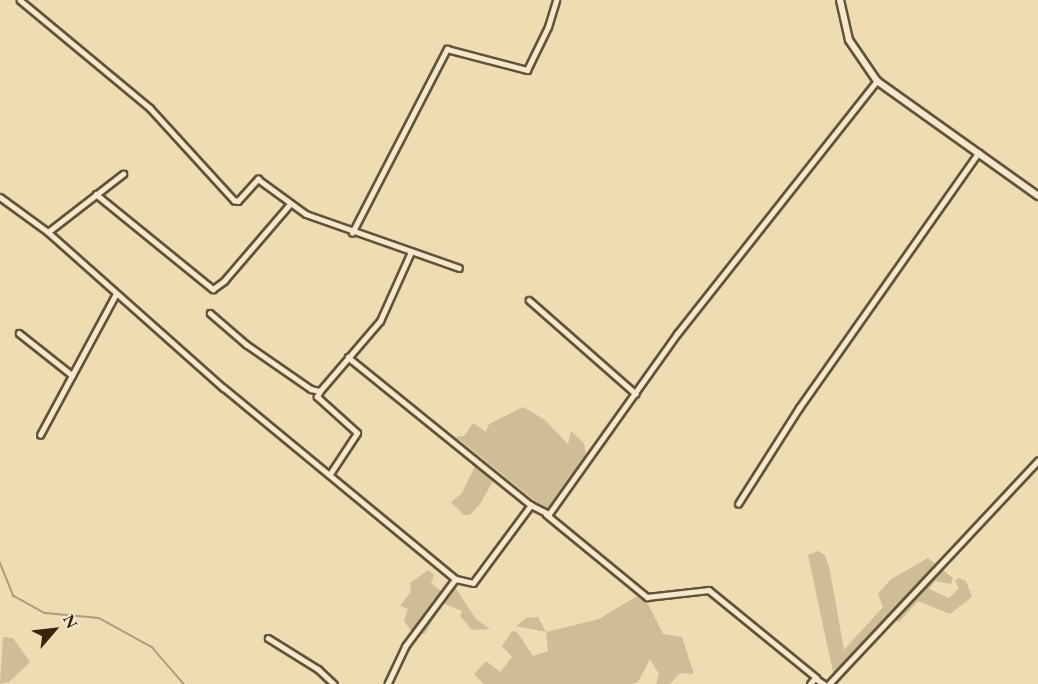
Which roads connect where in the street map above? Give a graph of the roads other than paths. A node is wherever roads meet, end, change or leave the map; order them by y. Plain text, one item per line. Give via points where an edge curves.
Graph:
1 (20, 0) edge
2 (555, 0) edge
3 (840, 0) edge
4 (877, 81) junction
5 (978, 153) junction
6 (123, 174) dead end
7 (96, 195) junction
8 (1038, 196) edge
9 (0, 197) edge
10 (290, 204) junction
11 (48, 232) junction
12 (352, 233) junction
13 (411, 252) junction
14 (459, 268) dead end
15 (116, 294) junction
16 (529, 300) dead end
17 (210, 313) dead end
18 (19, 333) dead end
19 (348, 357) junction
20 (72, 375) junction
21 (320, 390) junction
22 (636, 394) junction
23 (40, 435) dead end
24 (1038, 461) edge
25 (330, 474) junction
26 (738, 504) dead end
27 (531, 505) junction
28 (546, 514) junction
29 (456, 579) junction
30 (268, 638) dead end
31 (817, 678) junction
32 (334, 684) edge
33 (388, 684) edge
34 (810, 684) edge
35 (824, 684) edge
36 (829, 684) edge

1 - 10 street via 150,108 234,200 238,201 258,179
2 - 12 street via 548,27 527,70 447,49
3 - 4 street via 849,40
4 - 5 street
4 - 22 street via 677,334
5 - 8 street
5 - 26 street via 799,408
6 - 7 street
7 - 10 street via 213,289
7 - 11 street
9 - 11 street
10 - 12 street
11 - 15 street
12 - 13 street
13 - 14 street
13 - 19 street via 380,321
15 - 20 street
15 - 25 street
16 - 22 street
17 - 21 street via 246,345 311,389
18 - 20 street
19 - 21 street
19 - 27 street
20 - 23 street
21 - 25 street via 317,397 357,433
22 - 28 street
24 - 36 street
25 - 29 street
27 - 28 street
27 - 29 street via 473,583
28 - 31 street via 647,597 709,590
29 - 33 street via 406,646
30 - 32 street via 318,669
31 - 34 street
31 - 35 street

